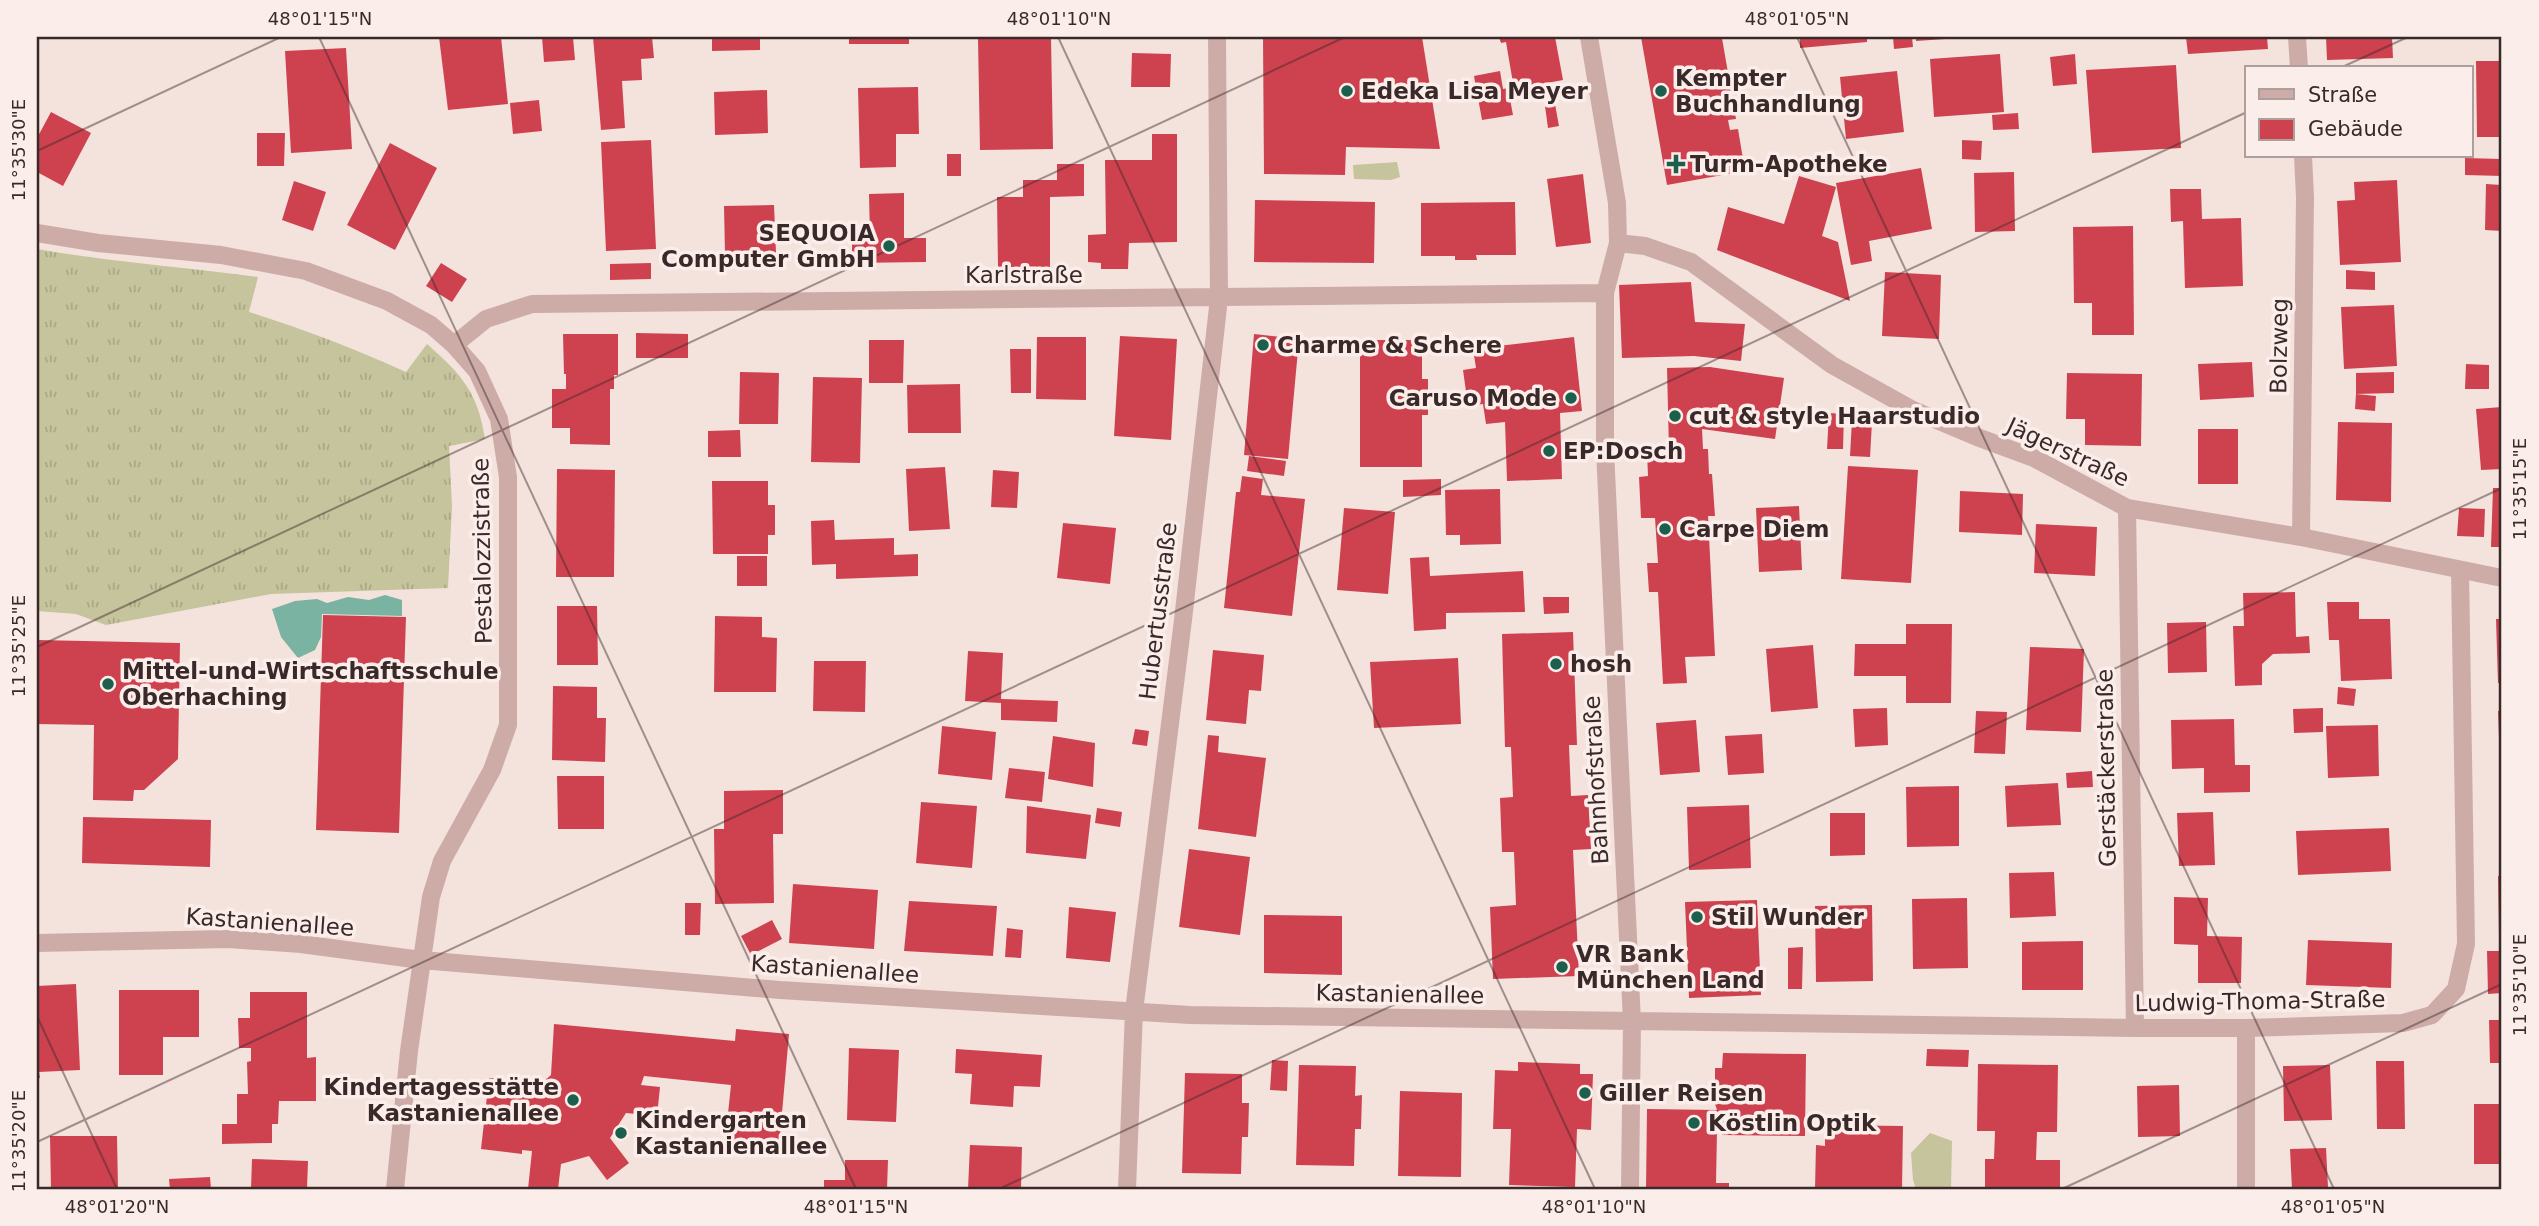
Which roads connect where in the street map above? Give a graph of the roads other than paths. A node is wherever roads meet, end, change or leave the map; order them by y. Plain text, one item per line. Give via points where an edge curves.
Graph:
1 (1217, 37) edge
2 (1589, 37) edge
3 (2297, 37) edge
4 (2299, 66) edge
5 (2303, 158) edge
6 (37, 233) edge
7 (1618, 243) junction
8 (1605, 293) junction
9 (1219, 298) junction
10 (454, 345) junction
11 (2127, 508) junction
12 (2301, 537) junction
13 (2460, 570) junction
14 (2502, 578) edge
15 (37, 943) edge
16 (421, 960) junction
17 (1133, 1011) junction
18 (1632, 1022) junction
19 (2135, 1028) junction
20 (2246, 1028) junction
21 (395, 1189) edge
22 (1127, 1189) edge
23 (1630, 1189) edge
24 (2246, 1189) edge

1 - 9 street, Hubertusstraße
2 - 7 street, Bahnhofstraße via 1617,203
3 - 4 street
5 - 12 street, Bolzweg
6 - 10 street, Pestalozzistraße via 221,254 306,271 387,300 431,325
7 - 8 street, Bahnhofstraße
7 - 11 street, Jägerstraße via 1645,246 1691,262 1832,365 1913,410 2034,458
8 - 9 street, Karlstraße
8 - 18 street, Bahnhofstraße via 1605,488
9 - 10 street, Karlstraße via 532,304 486,319
9 - 17 street, Hubertusstraße
10 - 16 street, Pestalozzistraße via 477,371 499,419 508,477 508,725 492,770 442,861
11 - 12 street, Jägerstraße
11 - 19 street, Gerstäckerstraße
12 - 13 street, Jägerstraße
13 - 14 street, Jägerstraße
13 - 20 street, Ludwig-Thoma-Straße via 2466,944 2456,989 2432,1015 2403,1023
15 - 16 street, Kastanienallee via 228,939
16 - 17 street, Kastanienallee via 780,990
16 - 21 street, Pestalozzistraße
17 - 18 street, Kastanienallee
17 - 22 street, Hubertusstraße
18 - 19 street, Ludwig-Thoma-Straße
18 - 23 street, Bahnhofstraße
19 - 20 street, Ludwig-Thoma-Straße
20 - 24 street

